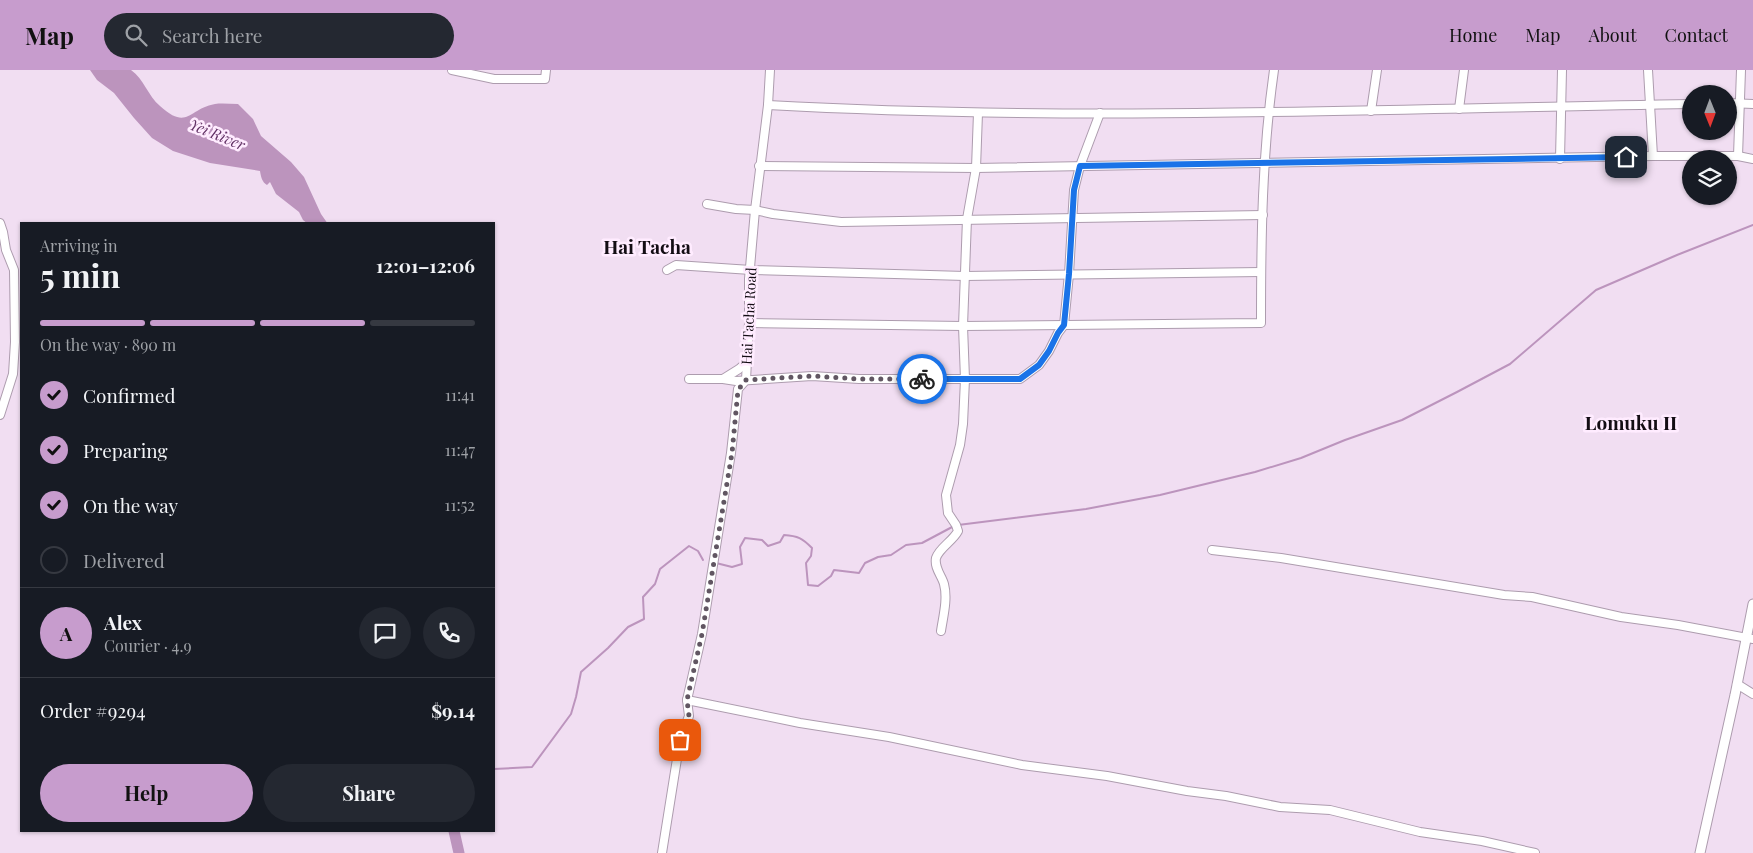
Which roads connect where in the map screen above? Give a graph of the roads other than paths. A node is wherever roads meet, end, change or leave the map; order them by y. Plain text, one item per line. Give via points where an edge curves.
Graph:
1 (452, 70) edge
2 (546, 70) edge
3 (770, 70) edge
4 (1274, 70) edge
5 (1376, 70) edge
6 (1464, 70) edge
7 (1562, 70) edge
8 (1648, 70) edge
9 (1741, 70) edge
10 (1740, 103) junction
11 (1682, 104) edge
12 (1753, 104) edge
13 (768, 105) junction
14 (1650, 105) junction
15 (1561, 108) junction
16 (1459, 109) junction
17 (1268, 111) junction
18 (1371, 111) junction
19 (1100, 112) junction
20 (978, 113) junction
21 (1653, 156) junction
22 (1738, 156) junction
23 (1753, 158) edge
24 (1560, 159) junction
25 (1264, 162) junction
26 (759, 166) junction
27 (1080, 166) junction
28 (976, 168) junction
29 (706, 204) dead end
30 (755, 210) junction
31 (1263, 215) junction
32 (1072, 218) junction
33 (967, 219) junction
34 (0, 223) edge
35 (667, 270) dead end
36 (751, 270) junction
37 (1261, 272) junction
38 (1069, 274) junction
39 (966, 276) junction
40 (749, 323) junction
41 (1064, 325) junction
42 (963, 326) junction
43 (747, 362) junction
44 (689, 379) dead end
45 (723, 379) junction
46 (965, 379) junction
47 (746, 380) junction
48 (0, 415) edge
49 (1212, 550) dead end
50 (1753, 604) edge
51 (941, 631) dead end
52 (1750, 638) edge
53 (1737, 684) junction
54 (1753, 694) edge
55 (687, 700) junction
56 (662, 853) edge
57 (1535, 853) edge
58 (1700, 853) edge

1 - 2 street via 494,79 545,79
3 - 13 street, Hai Tacha Road
4 - 17 street
5 - 18 street
6 - 16 street
7 - 15 street
8 - 14 street
9 - 10 street
10 - 12 street
10 - 22 street
11 - 14 street
13 - 20 street
13 - 26 street, Hai Tacha Road
14 - 15 street
14 - 21 street
15 - 16 street
15 - 24 street
16 - 18 street
17 - 18 street
17 - 19 street
17 - 25 street
19 - 20 street
19 - 27 street
20 - 28 street
21 - 22 street
21 - 24 street
22 - 23 street
24 - 25 street
25 - 27 street
25 - 31 street
26 - 28 street
26 - 30 street, Hai Tacha Road
27 - 28 street
27 - 32 street
28 - 33 street
29 - 30 street
30 - 33 street via 841,222
30 - 36 street, Hai Tacha Road
31 - 32 street
31 - 37 street
32 - 33 street
32 - 38 street
33 - 39 street
34 - 48 street via 14,270 15,342 12,374
35 - 36 street via 676,265
36 - 39 street
36 - 40 street, Hai Tacha Road
37 - 38 street
37 - 41 street via 1262,323
38 - 39 street
38 - 41 street
39 - 42 street
40 - 42 street
40 - 43 street, Hai Tacha Road
41 - 42 street
41 - 46 street via 1039,365 1020,379
42 - 46 street
43 - 45 street
43 - 47 street, Hai Tacha Road
44 - 45 street
45 - 47 street
46 - 47 street via 812,376
46 - 51 street via 960,445 946,495 948,513 958,531 936,561 945,586
47 - 55 street, Hai Tacha Road via 738,390 732,453 702,634
49 - 52 street via 1532,597 1621,617
50 - 52 street
52 - 53 street
53 - 54 street
53 - 58 street
55 - 56 street, Hai Tacha Road via 689,716 680,740
55 - 57 street via 1022,765 1107,776 1280,807 1330,810 1420,832

